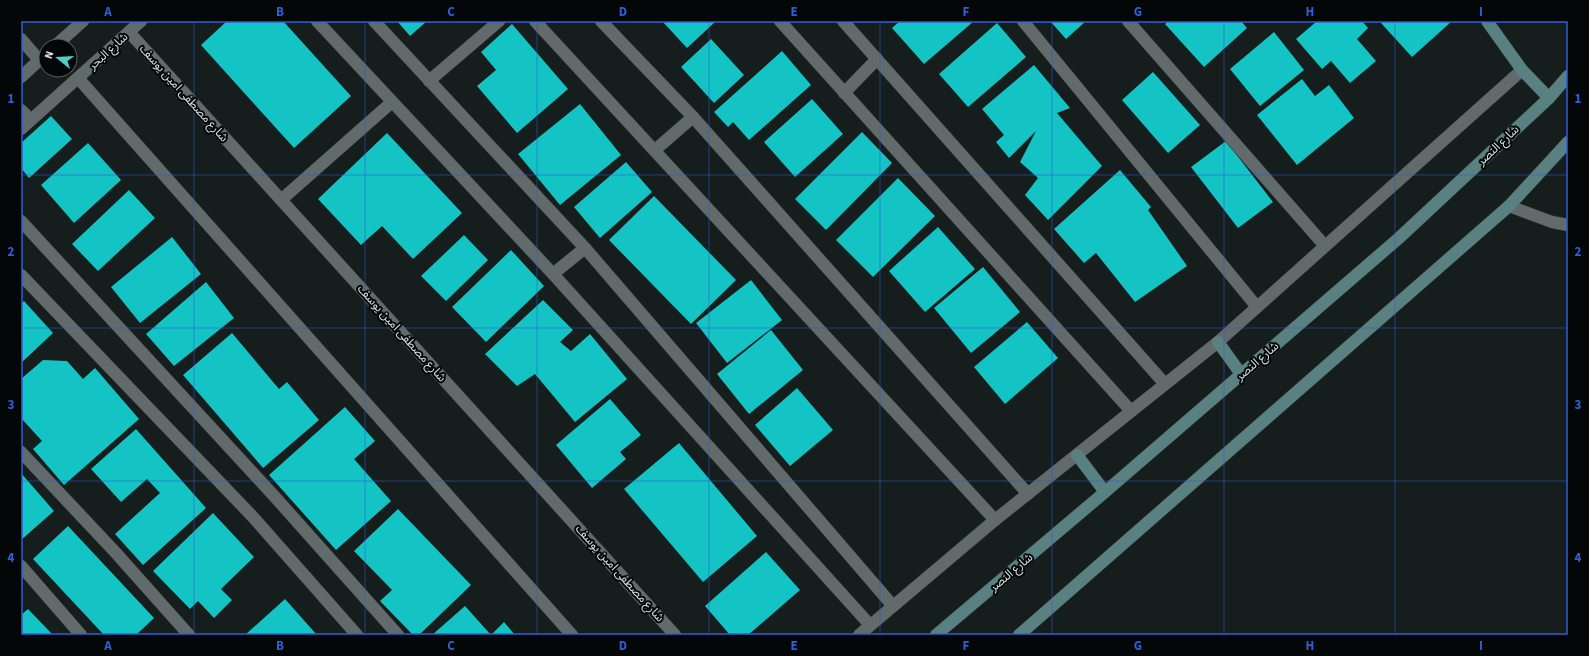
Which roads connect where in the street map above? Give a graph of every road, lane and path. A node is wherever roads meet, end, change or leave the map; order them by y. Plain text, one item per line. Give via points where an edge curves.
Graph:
1 (83, 21) edge
2 (141, 21) edge
3 (317, 21) edge
4 (374, 21) edge
5 (500, 21) edge
6 (535, 21) edge
7 (601, 21) edge
8 (780, 21) edge
9 (843, 21) edge
10 (1022, 21) edge
11 (1128, 21) edge
12 (1487, 21) edge
13 (129, 32) junction
14 (64, 38) edge
15 (21, 39) edge
16 (38, 54) edge
17 (877, 59) junction
18 (38, 61) edge
19 (1522, 70) junction
20 (1568, 76) edge
21 (21, 77) edge
22 (78, 78) junction
23 (429, 81) junction
24 (844, 93) junction
25 (1548, 98) junction
26 (392, 102) junction
27 (21, 110) edge
28 (693, 116) junction
29 (31, 120) junction
30 (21, 129) edge
31 (1568, 142) edge
32 (655, 150) junction
33 (281, 200) junction
34 (1509, 206) junction
35 (21, 221) edge
36 (1568, 225) edge
37 (1325, 246) junction
38 (585, 248) junction
39 (554, 274) junction
40 (21, 275) edge
41 (1257, 307) junction
42 (1218, 342) junction
43 (1241, 374) junction
44 (1165, 384) junction
45 (1132, 411) junction
46 (21, 452) edge
47 (1077, 455) junction
48 (1105, 492) junction
49 (1028, 494) junction
50 (996, 520) junction
51 (21, 566) edge
52 (893, 606) junction
53 (870, 625) junction
54 (81, 635) edge
55 (189, 635) edge
56 (358, 635) edge
57 (398, 635) edge
58 (572, 635) edge
59 (675, 635) edge
60 (859, 635) edge
61 (936, 635) edge
62 (1019, 635) edge

1 - 14 street
2 - 13 street, شارع البحر
3 - 26 street
4 - 23 street
5 - 23 street
6 - 32 street
7 - 28 street
8 - 24 street
9 - 17 street
10 - 41 street
11 - 37 street
12 - 19 main road
13 - 22 street, شارع البحر
13 - 33 street, شارع مصطفى امين يوسف
15 - 16 street
17 - 24 street
17 - 44 street
18 - 21 street
19 - 25 main road
19 - 37 street
20 - 25 main road, شارع النصر
22 - 29 street, شارع البحر
22 - 58 street
23 - 38 street
24 - 45 street
25 - 43 main road, شارع النصر via 1399,238
26 - 33 street
26 - 39 street
27 - 29 street
28 - 32 street
28 - 49 street
29 - 30 street, شارع البحر
31 - 34 main road
32 - 50 street
33 - 59 street, شارع مصطفى امين يوسف
34 - 36 street via 1552,222
34 - 62 main road
35 - 57 street
37 - 41 street
38 - 39 street
38 - 52 street
39 - 53 street
40 - 56 street via 253,517
41 - 42 street
42 - 43 main road
42 - 44 street
43 - 48 main road, شارع النصر
44 - 45 street
45 - 47 street
46 - 55 street
47 - 48 main road
47 - 49 street
48 - 61 main road, شارع النصر
49 - 50 street
50 - 52 street
51 - 54 street
52 - 53 street
53 - 60 street

